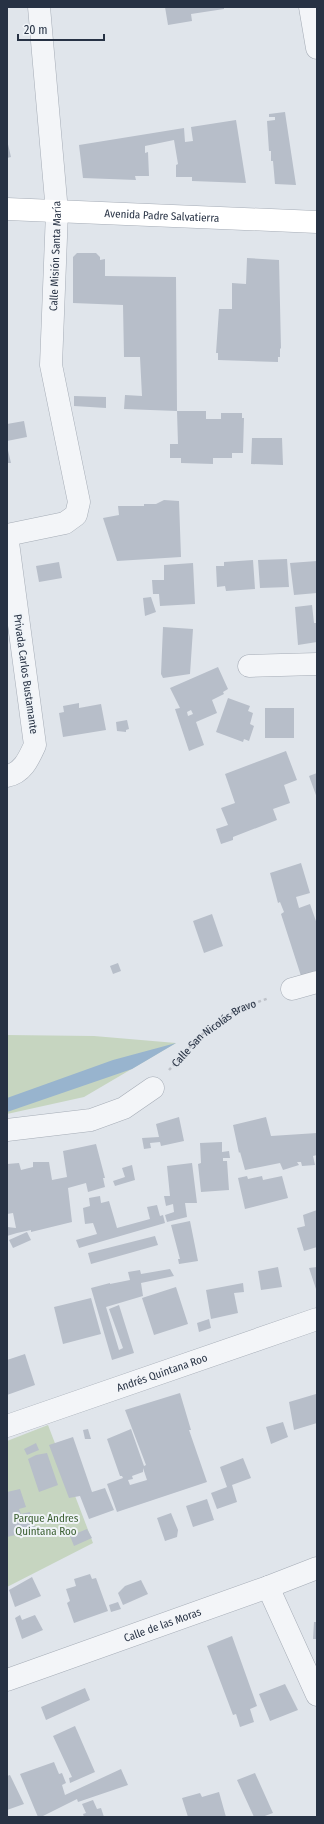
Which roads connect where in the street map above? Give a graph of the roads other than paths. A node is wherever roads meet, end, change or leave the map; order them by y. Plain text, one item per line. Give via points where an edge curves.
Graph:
1 (39, 7) edge
2 (310, 7) edge
3 (317, 48) edge
4 (7, 210) edge
5 (56, 212) junction
6 (317, 222) edge
7 (7, 535) edge
8 (317, 664) edge
9 (249, 666) dead end
10 (7, 776) edge
11 (317, 982) edge
12 (292, 989) road end
13 (153, 1088) road end
14 (7, 1130) edge
15 (317, 1319) edge
16 (7, 1426) edge
17 (317, 1568) edge
18 (268, 1587) junction
19 (7, 1680) edge
20 (317, 1695) edge

1 - 5 street, Calle Misión Santa María
2 - 3 street
4 - 5 main road, Avenida Padre Salvatierra
5 - 6 main road, Avenida Padre Salvatierra
5 - 7 street, Calle Misión Santa María via 51,365 79,502 76,515 65,523
7 - 10 street, Privada Carlos Bustamante via 35,745 28,762 14,775
8 - 9 street
11 - 12 street
13 - 14 street via 124,1108 91,1120
15 - 16 street, Andrés Quintana Roo
17 - 18 street, Calle de las Moras
18 - 19 street, Calle de las Moras
18 - 20 street

